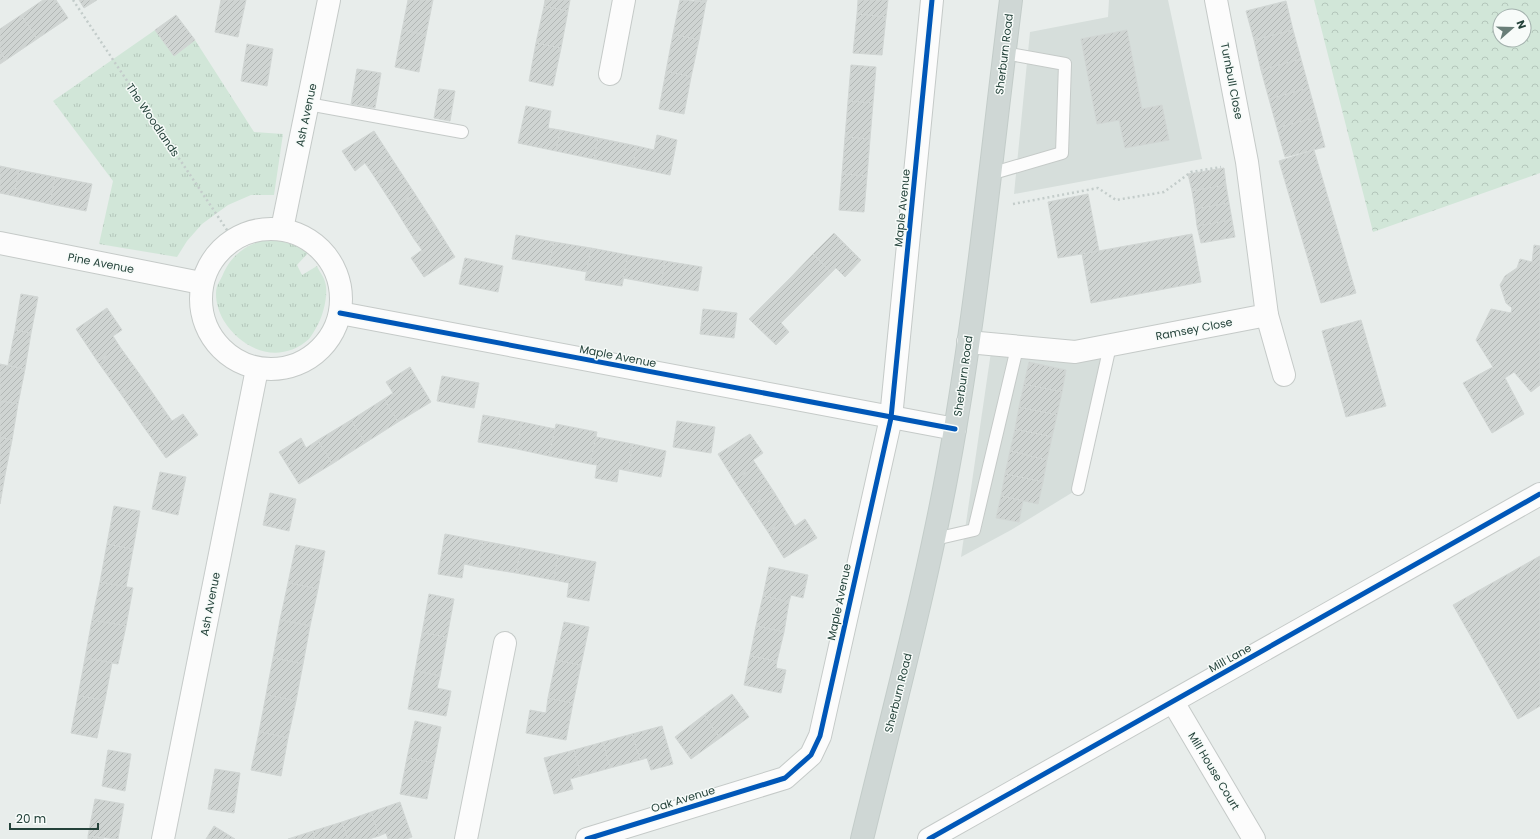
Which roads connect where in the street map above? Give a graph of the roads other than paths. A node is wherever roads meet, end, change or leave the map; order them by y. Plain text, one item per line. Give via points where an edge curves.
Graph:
1 (329, 0) edge
2 (624, 0) edge
3 (932, 0) edge
4 (1011, 0) edge
5 (1216, 0) edge
6 (1004, 53) junction
7 (610, 74) dead end
8 (308, 104) junction
9 (462, 132) dead end
10 (990, 174) junction
11 (282, 229) junction
12 (0, 243) edge
13 (201, 283) junction
14 (340, 313) junction
15 (1267, 315) junction
16 (968, 342) junction
17 (1110, 346) junction
18 (1017, 348) junction
19 (257, 369) junction
20 (1284, 375) dead end
21 (891, 418) junction
22 (955, 430) junction
23 (1078, 489) dead end
24 (1540, 494) edge
25 (935, 539) junction
26 (505, 643) dead end
27 (1173, 702) junction
28 (785, 778) joint
29 (162, 839) edge
30 (466, 839) edge
31 (587, 839) edge
32 (862, 839) edge
33 (929, 839) edge
34 (1254, 839) edge

1 - 8 street, Ash Avenue
2 - 7 street
3 - 21 street, Maple Avenue
4 - 6 main road, Sherburn Road
5 - 15 street, Turnbull Close via 1247,162
6 - 10 main road, Sherburn Road
6 - 10 lane via 1065,64 1062,153
8 - 9 lane
8 - 11 street, Ash Avenue
10 - 16 main road, Sherburn Road
11 - 13 street via 258,229 233,238 212,260
11 - 14 street via 310,240 328,257 340,282
12 - 13 street, Pine Avenue
13 - 19 street via 201,310 212,338 234,360
14 - 19 street via 331,336 318,352 298,365 277,370
14 - 21 street, Maple Avenue
15 - 17 street, Ramsey Close
15 - 20 street
16 - 18 street, Ramsey Close
16 - 22 main road, Sherburn Road
17 - 18 street, Ramsey Close via 1075,352
17 - 23 lane
18 - 25 lane via 974,530
19 - 29 street, Ash Avenue
21 - 22 street, Maple Avenue
21 - 28 street, Maple Avenue via 820,736 810,755
22 - 25 main road, Sherburn Road
24 - 27 street, Mill Lane
25 - 32 main road, Sherburn Road
26 - 30 street
27 - 33 street, Mill Lane
27 - 34 street, Mill House Court
28 - 31 street, Oak Avenue

